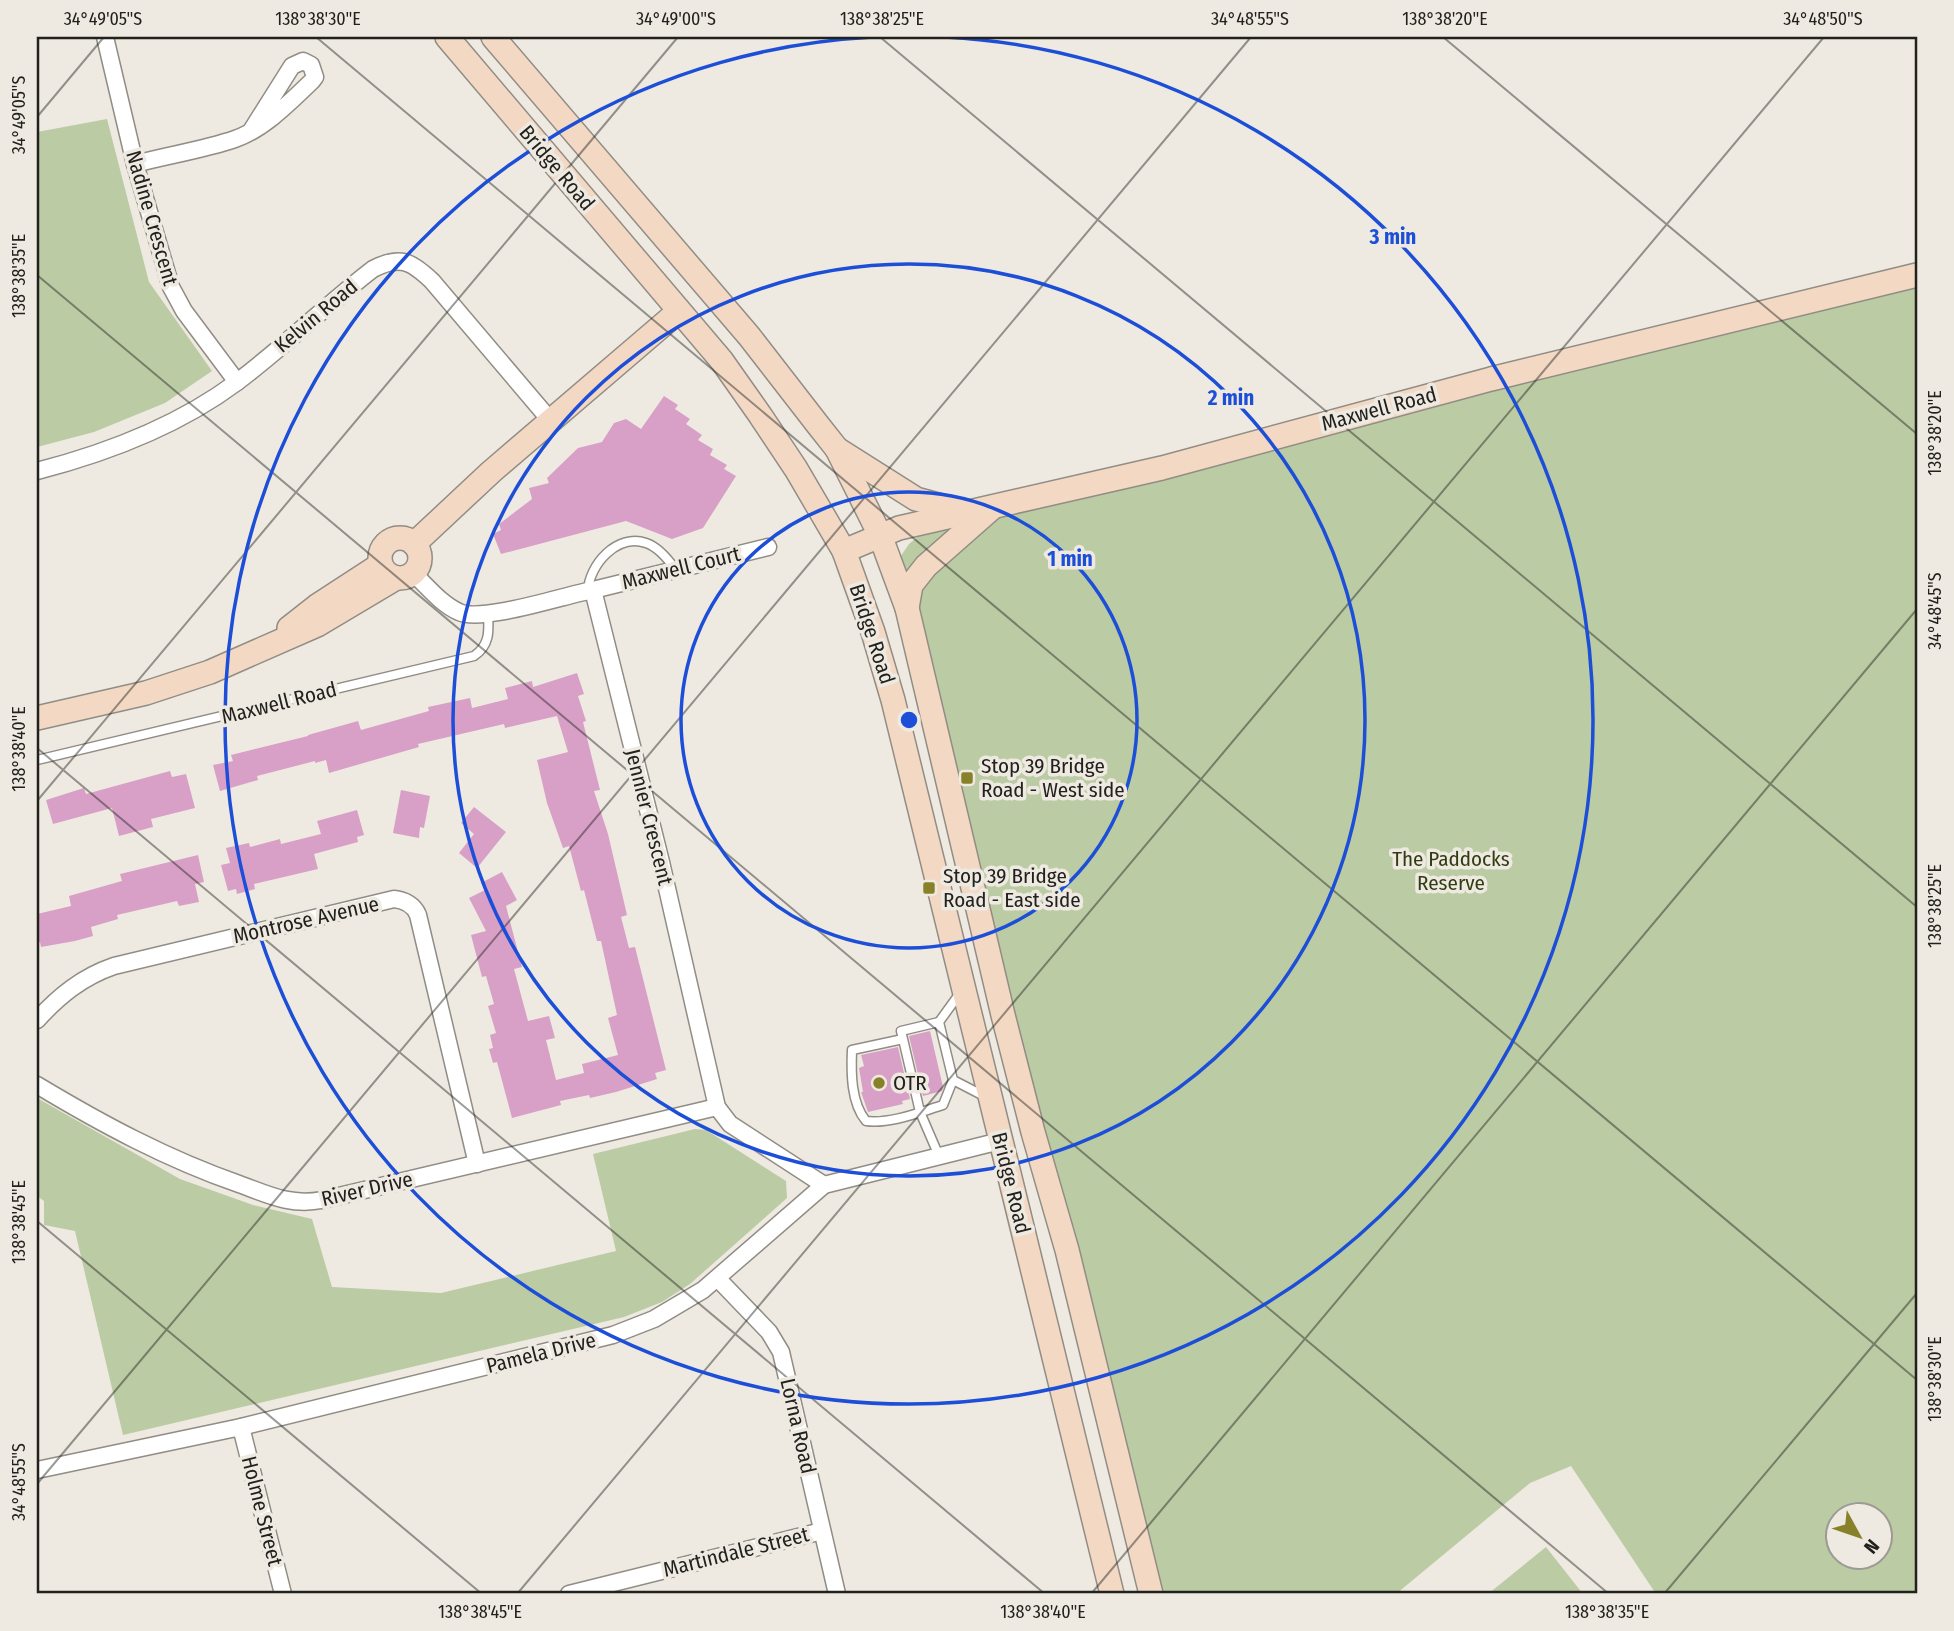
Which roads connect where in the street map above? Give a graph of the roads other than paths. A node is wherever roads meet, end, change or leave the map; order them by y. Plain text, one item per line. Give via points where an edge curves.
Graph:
1 (105, 37) edge
2 (446, 37) edge
3 (493, 37) edge
4 (251, 131) dead end
5 (135, 164) junction
6 (691, 270) junction
7 (1917, 275) edge
8 (679, 311) junction
9 (237, 382) junction
10 (550, 420) junction
11 (837, 449) junction
12 (37, 471) edge
13 (993, 507) junction
14 (966, 513) junction
15 (880, 535) junction
16 (414, 544) junction
17 (768, 547) dead end
18 (844, 551) junction
19 (675, 569) junction
20 (396, 572) junction
21 (591, 591) junction
22 (907, 608) junction
23 (488, 614) junction
24 (37, 718) edge
25 (37, 760) edge
26 (964, 988) junction
27 (37, 1020) edge
28 (939, 1022) junction
29 (903, 1039) junction
30 (953, 1080) junction
31 (37, 1085) edge
32 (990, 1099) junction
33 (717, 1107) junction
34 (920, 1112) junction
35 (1033, 1132) junction
36 (1000, 1141) junction
37 (939, 1156) junction
38 (477, 1164) junction
39 (824, 1185) junction
40 (718, 1279) junction
41 (241, 1427) junction
42 (37, 1470) edge
43 (822, 1531) junction
44 (283, 1594) edge
45 (569, 1594) edge
46 (837, 1594) edge
47 (1112, 1594) edge
48 (1151, 1594) edge

1 - 5 street, Nadine Crescent
2 - 8 main road, Bridge Road
3 - 6 main road, Bridge Road
4 - 5 street
5 - 9 street, Nadine Crescent via 170,287
6 - 8 main road
6 - 11 main road, Bridge Road
7 - 13 main road, Maxwell Road
8 - 10 main road
8 - 18 main road, Bridge Road via 760,415
9 - 10 street, Kelvin Road via 373,269 403,261 432,281
9 - 12 street, Kelvin Road via 151,431
10 - 16 main road
11 - 14 main road via 916,499
11 - 15 main road, Bridge Road
13 - 14 main road, Maxwell Road
13 - 22 main road via 926,566 911,585
14 - 15 main road, Maxwell Road
15 - 18 main road, Maxwell Road
15 - 22 main road, Bridge Road
16 - 20 main road via 420,558
16 - 20 main road via 402,538 389,541 380,552
17 - 19 street, Maxwell Court
18 - 26 main road, Bridge Road via 893,700
19 - 21 street, Maxwell Court
19 - 21 lane via 653,547 631,541 600,562 589,580
20 - 23 street via 456,611
20 - 24 main road via 317,625 227,665 177,683
21 - 23 street
21 - 33 street, Jennier Crescent via 664,875
22 - 35 main road, Bridge Road
23 - 25 lane, Maxwell Road via 488,640 474,656
26 - 28 lane
26 - 32 main road, Bridge Road
27 - 38 street, Montrose Avenue via 66,991 114,966 402,900 418,915
28 - 29 lane via 901,1031
28 - 30 lane
29 - 34 lane
29 - 34 lane via 852,1051 851,1073 859,1112 866,1121 877,1122
30 - 32 lane
30 - 34 lane via 943,1105
31 - 38 street, River Drive via 183,1164 293,1203
32 - 36 main road, Bridge Road
33 - 38 street, River Drive
33 - 39 street via 730,1124
34 - 37 lane
35 - 36 main road
35 - 48 main road, Bridge Road via 1067,1250
36 - 37 street, Pamela Drive
36 - 47 main road, Bridge Road
37 - 39 street, Pamela Drive
39 - 40 street, Pamela Drive
40 - 41 street, Pamela Drive via 654,1319 614,1335
40 - 43 street, Lorna Road via 769,1332 781,1352
41 - 42 street, Pamela Drive
41 - 44 street, Holme Street
43 - 45 street, Martindale Street
43 - 46 street, Lorna Road

